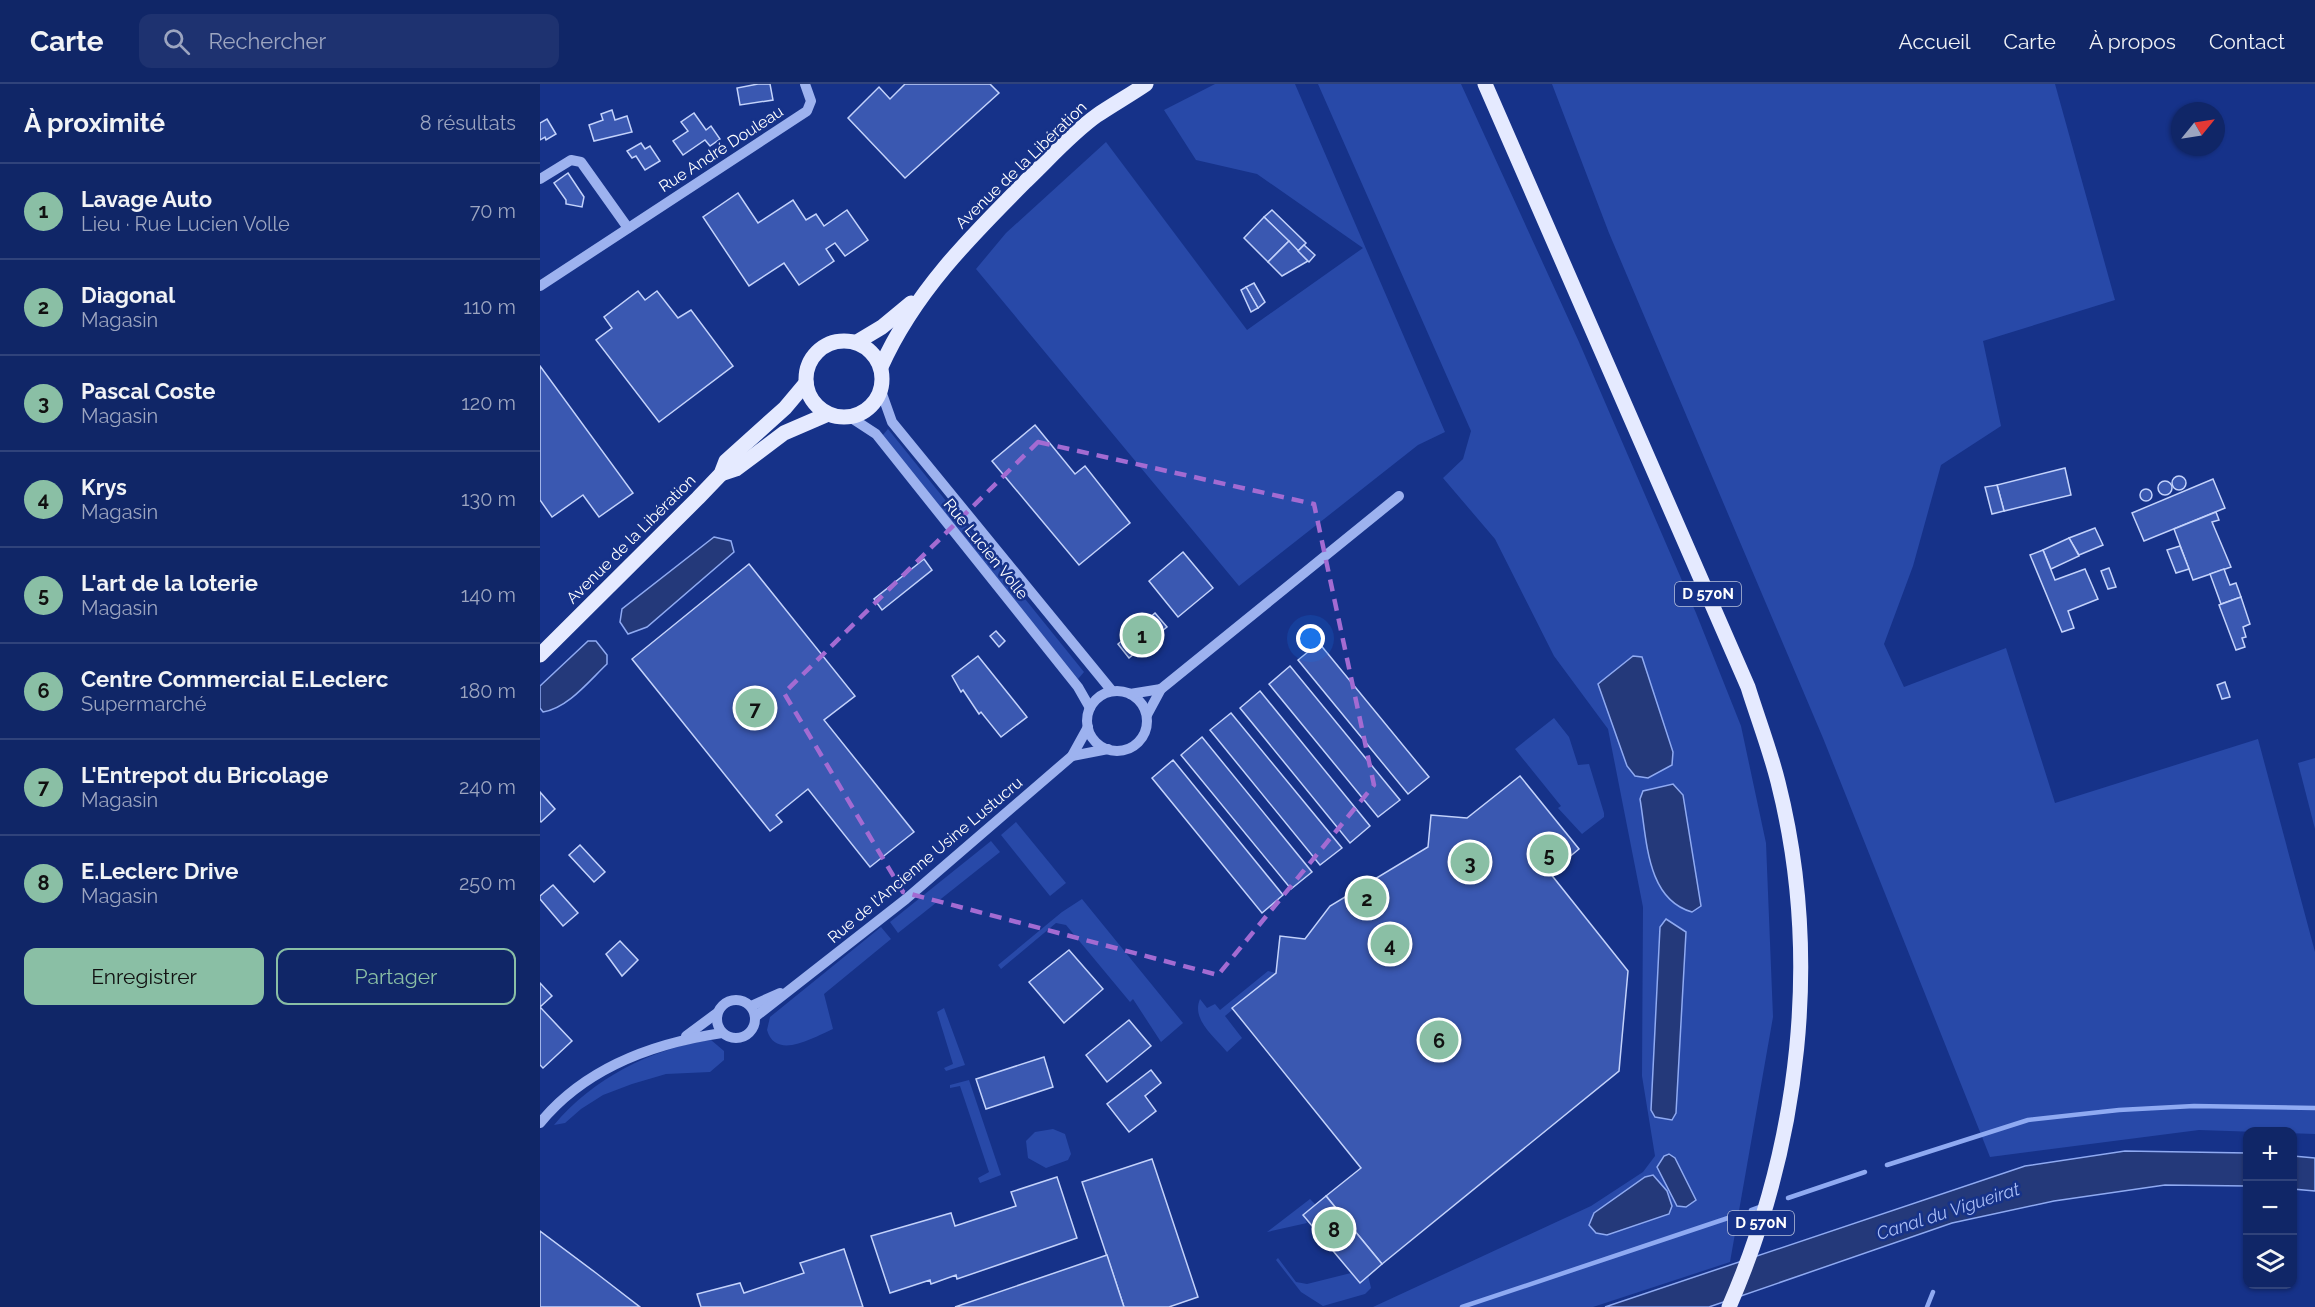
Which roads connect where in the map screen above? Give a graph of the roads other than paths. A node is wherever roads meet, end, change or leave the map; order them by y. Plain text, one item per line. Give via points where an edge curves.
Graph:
1 (806, 84) edge
2 (1146, 84) edge
3 (1485, 84) edge
4 (540, 179) edge
5 (628, 228) junction
6 (931, 284) junction
7 (540, 286) edge
8 (857, 342) junction
9 (881, 367) junction
10 (806, 383) junction
11 (881, 391) junction
12 (828, 414) junction
13 (850, 417) junction
14 (721, 474) junction
15 (1399, 496) dead end
16 (540, 655) edge
17 (1161, 689) junction
18 (1112, 691) junction
19 (1130, 694) junction
20 (1090, 708) junction
21 (1147, 715) junction
22 (1088, 727) junction
23 (1108, 749) junction
24 (1072, 756) junction
25 (796, 985) junction
26 (751, 1006) junction
27 (717, 1013) junction
28 (755, 1017) junction
29 (722, 1033) junction
30 (683, 1038) junction
31 (540, 1123) edge
32 (1730, 1307) edge

1 - 5 street, Rue André Douleau via 811,101 807,111
2 - 6 main road, Avenue de la Libération via 1095,117 1057,151 983,223
3 - 32 main road, D 570N via 1748,687 1778,783 1799,929 1799,1046 1784,1135 1752,1254
4 - 5 street via 571,160 581,162
5 - 7 street, Rue André Douleau
6 - 8 main road, Avenue de la Libération via 882,327
6 - 9 main road, Avenue de la Libération via 894,339
8 - 9 main road via 867,348
8 - 10 main road via 832,342 821,348 808,365
9 - 11 main road
10 - 12 main road via 813,401
10 - 14 main road, Avenue de la Libération via 785,408 726,462
11 - 13 main road via 869,408
11 - 18 street via 892,422
12 - 13 main road
12 - 14 main road, Avenue de la Libération via 784,433 736,469
13 - 20 street, Rue Lucien Volle via 876,435 1078,687
14 - 16 main road, Avenue de la Libération
15 - 17 street
17 - 19 street
17 - 21 street
18 - 19 street
18 - 20 street via 1103,694
19 - 21 street via 1138,699
20 - 22 street
21 - 23 street via 1147,726 1137,743 1128,749
22 - 23 street via 1092,736
22 - 24 street, Rue de l'Ancienne Usine Lustucru
23 - 24 street, Rue de l'Ancienne Usine Lustucru
24 - 25 street, Rue de l'Ancienne Usine Lustucru via 906,899
25 - 26 street, Rue de l'Ancienne Usine Lustucru
25 - 28 street, Rue de l'Ancienne Usine Lustucru
26 - 27 street, Rue de l'Ancienne Usine Lustucru via 733,1000 723,1004
26 - 28 street
27 - 29 street
27 - 30 street, Rue de l'Ancienne Usine Lustucru
28 - 29 street, Rue de l'Ancienne Usine Lustucru via 753,1028 745,1036 733,1038
29 - 30 street, Rue de l'Ancienne Usine Lustucru
30 - 31 street, Rue de l'Ancienne Usine Lustucru via 581,1083

